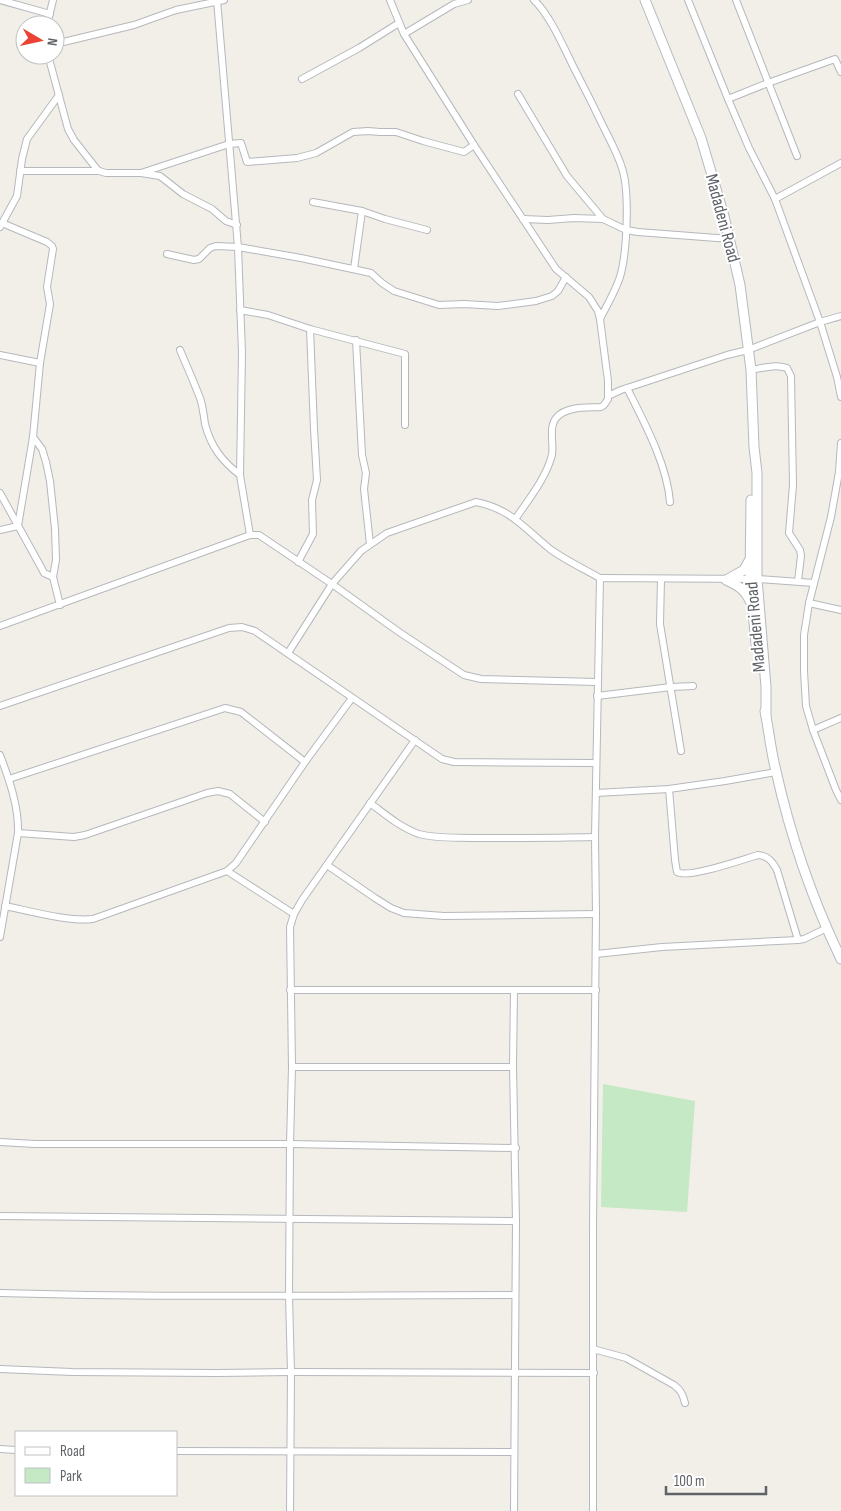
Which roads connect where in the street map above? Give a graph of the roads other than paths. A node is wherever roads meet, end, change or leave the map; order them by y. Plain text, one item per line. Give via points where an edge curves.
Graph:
1 (0, 0) edge
2 (53, 0) edge
3 (224, 0) edge
4 (390, 0) edge
5 (468, 0) edge
6 (534, 0) edge
7 (645, 0) edge
8 (688, 0) edge
9 (736, 0) edge
10 (217, 1) edge
11 (50, 14) joint
12 (399, 23) junction
13 (404, 34) junction
14 (65, 42) edge
15 (51, 65) edge
16 (841, 72) edge
17 (302, 79) dead end
18 (768, 83) junction
19 (518, 94) dead end
20 (59, 95) junction
21 (728, 99) junction
22 (229, 144) junction
23 (474, 145) junction
24 (797, 156) dead end
25 (841, 163) edge
26 (20, 171) junction
27 (99, 171) junction
28 (141, 173) junction
29 (775, 199) junction
30 (312, 202) dead end
31 (362, 211) junction
32 (523, 219) junction
33 (603, 219) junction
34 (1, 225) edge
35 (236, 225) junction
36 (427, 230) dead end
37 (626, 230) junction
38 (730, 239) junction
39 (238, 247) junction
40 (167, 254) dead end
41 (354, 269) junction
42 (566, 278) junction
43 (240, 310) junction
44 (841, 316) edge
45 (600, 319) junction
46 (820, 322) junction
47 (310, 329) junction
48 (356, 340) junction
49 (180, 350) dead end
50 (748, 350) junction
51 (0, 355) edge
52 (40, 364) junction
53 (751, 370) junction
54 (627, 388) junction
55 (608, 396) junction
56 (841, 398) edge
57 (405, 425) dead end
58 (33, 437) junction
59 (841, 443) edge
60 (754, 447) junction
61 (240, 475) junction
62 (838, 492) edge
63 (0, 493) edge
64 (670, 502) dead end
65 (516, 518) junction
66 (18, 526) junction
67 (0, 530) edge
68 (250, 535) junction
69 (370, 544) junction
70 (750, 559) junction
71 (298, 562) junction
72 (53, 577) junction
73 (600, 578) junction
74 (661, 579) junction
75 (754, 579) junction
76 (727, 580) junction
77 (798, 581) junction
78 (814, 582) junction
79 (332, 584) junction
80 (809, 603) junction
81 (60, 604) junction
82 (841, 610) edge
83 (753, 611) junction
84 (0, 626) edge
85 (288, 653) junction
86 (597, 682) junction
87 (693, 686) dead end
88 (670, 687) junction
89 (597, 696) junction
90 (352, 698) junction
91 (0, 706) edge
92 (766, 716) junction
93 (841, 718) edge
94 (813, 730) junction
95 (415, 740) junction
96 (681, 751) dead end
97 (0, 755) edge
98 (305, 762) junction
99 (596, 763) junction
100 (776, 772) junction
101 (8, 779) junction
102 (669, 789) junction
103 (596, 793) junction
104 (841, 800) edge
105 (370, 804) junction
106 (265, 822) junction
107 (18, 833) junction
108 (595, 837) junction
109 (327, 865) junction
110 (227, 871) junction
111 (5, 906) junction
112 (294, 914) junction
113 (596, 914) junction
114 (827, 928) junction
115 (0, 937) edge
116 (798, 940) junction
117 (596, 954) junction
118 (841, 959) edge
119 (290, 990) junction
120 (514, 990) junction
121 (596, 990) junction
122 (513, 1067) junction
123 (292, 1068) junction
124 (0, 1142) edge
125 (290, 1144) junction
126 (516, 1148) junction
127 (0, 1216) edge
128 (290, 1220) junction
129 (516, 1220) junction
130 (0, 1293) edge
131 (515, 1295) junction
132 (289, 1296) junction
133 (593, 1349) junction
134 (0, 1369) edge
135 (291, 1372) junction
136 (594, 1373) junction
137 (516, 1374) junction
138 (686, 1403) dead end
139 (0, 1449) edge
140 (15, 1450) edge
141 (178, 1451) edge
142 (290, 1452) junction
143 (514, 1452) junction
144 (290, 1511) edge
145 (514, 1511) edge
146 (593, 1511) edge

1 - 11 street
2 - 11 street
3 - 10 street
4 - 12 street
5 - 13 street via 454,4
6 - 37 street via 575,69 622,168 626,183
7 - 38 street, Madadeni Road via 700,138
8 - 21 street
9 - 18 street
10 - 14 street
10 - 22 street
12 - 13 street
12 - 17 street
13 - 23 street
15 - 20 street
16 - 18 street via 836,60
18 - 21 street
18 - 24 street
19 - 33 street via 567,176
20 - 26 street via 27,139
20 - 27 street via 68,129
21 - 29 street
22 - 23 street via 241,143 247,162 297,158 316,153 354,132 396,132 464,152
22 - 28 street
22 - 35 street
23 - 32 street
25 - 29 street
26 - 27 street
26 - 34 street via 16,200
27 - 28 street
28 - 35 street via 160,176 183,194
29 - 46 street
30 - 31 street
31 - 36 street
31 - 41 street
32 - 33 street
32 - 42 street via 556,270
33 - 37 street
34 - 52 street via 50,243 53,249 47,287 50,304
35 - 39 street
37 - 38 street
37 - 45 street via 622,269
38 - 50 street, Madadeni Road via 740,285
39 - 40 street via 216,246 194,260
39 - 41 street
39 - 43 street
41 - 42 street via 371,273 394,290 439,305 498,306 536,301 552,296
42 - 45 street via 589,296
43 - 47 street via 268,315
43 - 61 street
44 - 46 street
45 - 55 street
46 - 50 street
46 - 56 street
47 - 48 street
47 - 71 street via 317,480 312,500 312,534
48 - 57 street via 405,354
48 - 69 street
49 - 61 street via 201,403 211,443 217,454
50 - 53 street, Madadeni Road
50 - 54 street
51 - 52 street
52 - 58 street
53 - 60 street, Madadeni Road
53 - 77 street via 783,367 791,376 794,485 789,534 802,556
54 - 55 street
54 - 64 street via 667,482
55 - 65 street via 604,405 569,410 556,418 552,425 553,448 549,463
58 - 66 street
58 - 72 street via 42,449 52,496 56,560
59 - 62 street
60 - 70 street, Madadeni Road
60 - 75 street, Madadeni Road via 757,473
61 - 68 street
62 - 78 street
63 - 66 street
65 - 69 street via 476,502 402,527
65 - 73 street via 551,550
66 - 67 street
66 - 72 street via 44,573
68 - 71 street via 259,535
68 - 81 street
69 - 79 street
70 - 75 street, Madadeni Road
70 - 76 street via 744,570
71 - 79 street
72 - 81 street
73 - 74 street
73 - 86 street
74 - 76 street
74 - 88 street via 660,624
75 - 76 street
75 - 77 street
75 - 83 street, Madadeni Road
75 - 92 street, Madadeni Road via 766,687
76 - 83 street via 745,592
77 - 78 street
78 - 80 street
79 - 85 street
79 - 86 street via 464,675 481,679
80 - 82 street
80 - 94 street via 804,635 804,671 806,706
81 - 84 street
83 - 92 street, Madadeni Road
85 - 90 street
85 - 91 street via 249,629 229,628
86 - 89 street
87 - 88 street
88 - 89 street
88 - 96 street
89 - 99 street
90 - 95 street
90 - 98 street
92 - 100 street, Madadeni Road
93 - 94 street
94 - 104 street
95 - 99 street via 442,759 454,762
95 - 105 street
97 - 101 street
98 - 101 street via 241,712 225,708
98 - 106 street
99 - 103 street
100 - 102 street
100 - 114 street, Madadeni Road via 797,847
101 - 107 street via 18,815
102 - 103 street
102 - 116 street via 677,872 683,875 764,856 777,870
103 - 108 street
105 - 108 street via 418,834 489,838
105 - 109 street
106 - 107 street via 230,794 218,791 85,835
106 - 110 street
107 - 111 street
108 - 113 street
109 - 112 street
109 - 113 street via 391,908 404,913 444,916
110 - 111 street via 93,919
110 - 112 street
111 - 115 street
112 - 119 street via 290,928
113 - 117 street
114 - 116 street
114 - 118 street, Madadeni Road
116 - 117 street
117 - 121 street
119 - 120 street
119 - 123 street
120 - 121 street
120 - 122 street
121 - 133 street
122 - 123 street
122 - 126 street
123 - 125 street
124 - 125 street
125 - 126 street
125 - 128 street
126 - 129 street
127 - 128 street
128 - 129 street
128 - 132 street
129 - 131 street
130 - 132 street
131 - 132 street
131 - 137 street
132 - 135 street
133 - 136 street
133 - 138 street via 626,1358 674,1385 680,1389
134 - 135 street
135 - 137 street
135 - 142 street
136 - 137 street
136 - 146 street
137 - 143 street
139 - 140 street
141 - 142 street
142 - 143 street
142 - 144 street
143 - 145 street

